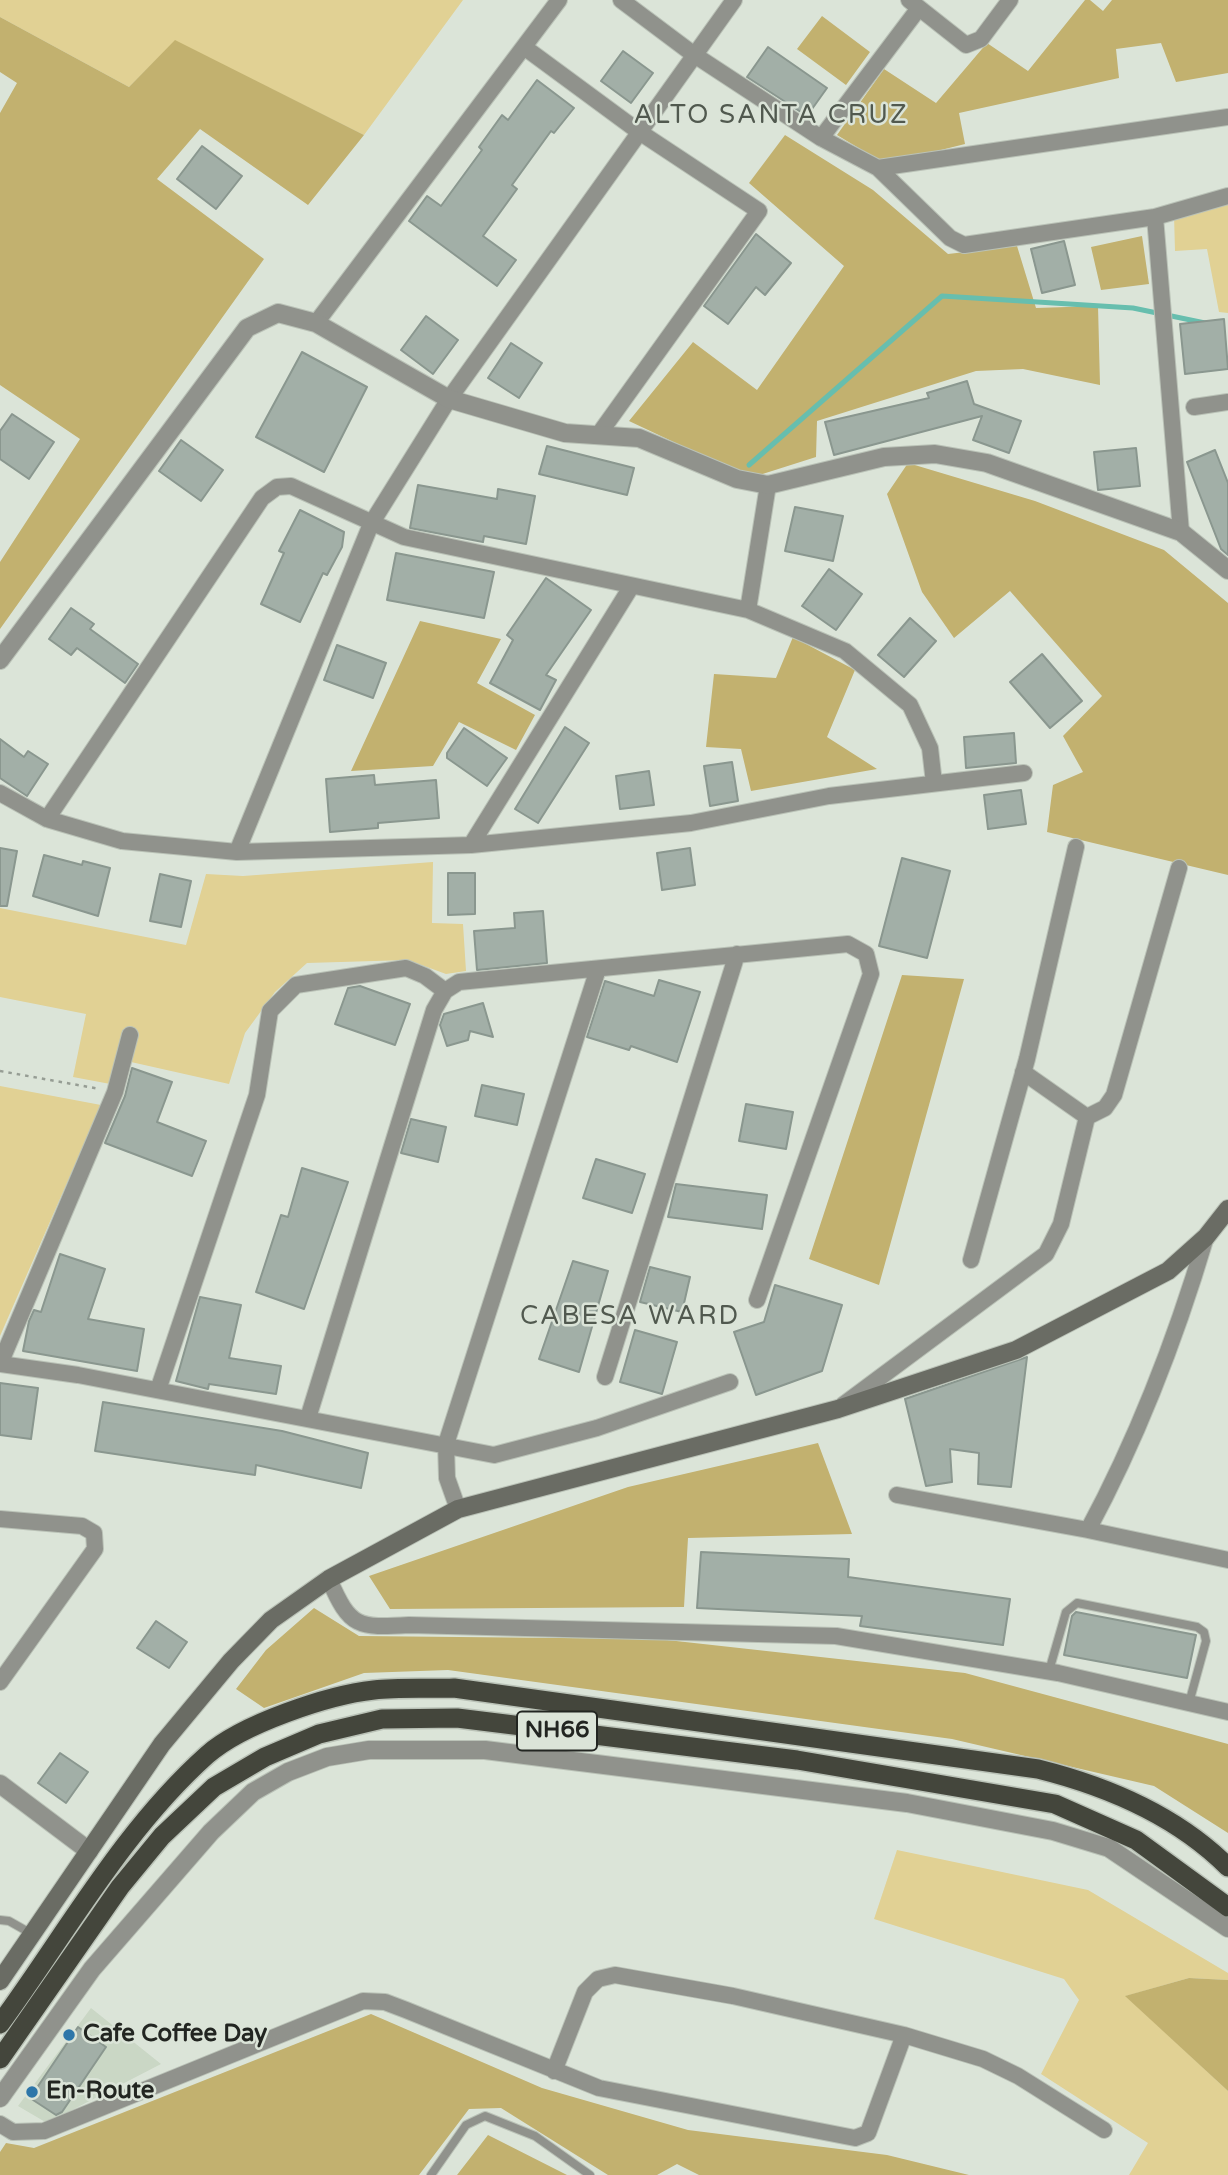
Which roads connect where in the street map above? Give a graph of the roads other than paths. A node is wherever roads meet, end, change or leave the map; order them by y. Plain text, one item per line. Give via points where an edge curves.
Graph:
1 (559, 0) edge
2 (621, 0) edge
3 (734, 0) edge
4 (1010, 0) edge
5 (914, 4) edge
6 (524, 47) junction
7 (693, 54) junction
8 (1228, 117) edge
9 (639, 131) junction
10 (821, 138) junction
11 (878, 168) junction
12 (1228, 196) edge
13 (1155, 217) junction
14 (316, 323) junction
15 (449, 399) junction
16 (1228, 402) edge
17 (1194, 407) dead end
18 (599, 434) junction
19 (768, 485) junction
20 (371, 524) junction
21 (1181, 533) junction
22 (1228, 570) edge
23 (631, 587) junction
24 (748, 610) junction
25 (0, 660) edge
26 (1024, 773) dead end
27 (934, 783) junction
28 (0, 793) edge
29 (47, 819) junction
30 (471, 845) junction
31 (1076, 847) dead end
32 (237, 852) junction
33 (1179, 869) dead end
34 (737, 954) junction
35 (598, 969) junction
36 (445, 991) junction
37 (130, 1035) dead end
38 (1023, 1072) junction
39 (1087, 1117) junction
40 (1228, 1209) edge
41 (1206, 1237) junction
42 (971, 1261) dead end
43 (757, 1300) dead end
44 (0, 1364) edge
45 (604, 1377) dead end
46 (730, 1382) dead end
47 (158, 1390) junction
48 (838, 1409) junction
49 (308, 1418) junction
50 (446, 1444) junction
51 (897, 1495) dead end
52 (458, 1509) junction
53 (0, 1519) edge
54 (1088, 1530) junction
55 (1228, 1560) edge
56 (330, 1579) junction
57 (1049, 1671) junction
58 (0, 1682) edge
59 (1189, 1703) junction
60 (1228, 1712) edge
61 (0, 1784) edge
62 (89, 1851) junction
63 (1228, 1867) edge
64 (1228, 1907) edge
65 (0, 1920) edge
66 (1228, 1928) edge
67 (32, 1934) junction
68 (0, 1981) edge
69 (0, 2024) edge
70 (904, 2035) junction
71 (0, 2059) edge
72 (554, 2071) junction
73 (0, 2098) edge
74 (0, 2124) edge
75 (1104, 2130) dead end
76 (431, 2175) edge
77 (590, 2175) edge

1 - 6 street
2 - 7 street
3 - 7 street
4 - 5 street via 981,39 966,45
5 - 10 street
6 - 9 street
6 - 14 street
7 - 9 street
7 - 10 street
8 - 11 street
9 - 15 street
9 - 18 street via 759,211
10 - 11 street
11 - 13 street via 950,238 964,245
12 - 13 street
13 - 21 street
14 - 15 street
14 - 25 street via 278,313 247,328
15 - 18 street via 565,433
15 - 20 street
16 - 17 street
18 - 19 street via 639,438 737,479
19 - 21 street via 884,457 935,454 987,463
19 - 24 street
20 - 23 street via 404,537
20 - 29 street via 291,486 277,487 262,498
20 - 32 street
21 - 22 street
23 - 24 street
23 - 30 street
24 - 27 street via 845,651 911,705 930,748
26 - 27 street
27 - 30 street via 829,796 691,824
28 - 29 street
29 - 32 street via 122,841
30 - 32 street
31 - 38 street
33 - 39 street via 1114,1095 1105,1108
34 - 35 street
34 - 43 street via 848,944 866,954 871,974
34 - 45 street
35 - 36 street via 459,982
35 - 50 street
36 - 47 street via 405,968 296,985 270,1011 257,1095
36 - 49 street via 434,1010
37 - 44 street via 115,1092
38 - 39 street
38 - 42 street
39 - 48 street via 1061,1224 1046,1254
40 - 41 main road
41 - 48 main road via 1168,1271 1016,1350
41 - 54 street via 1183,1315 1149,1400
44 - 47 street
46 - 50 street via 597,1428 494,1455
47 - 49 street
48 - 52 main road
49 - 50 street
50 - 52 street via 447,1478
51 - 54 street
52 - 56 main road
53 - 58 street via 82,1526 94,1533 95,1549
54 - 55 street
56 - 57 street via 344,1612 372,1627 836,1636
56 - 62 main road via 271,1620 231,1661 162,1744
57 - 59 street
57 - 59 lane via 1066,1612 1077,1603 1198,1627 1206,1641
59 - 60 street
61 - 62 street
62 - 67 main road
63 - 69 highway, NH66 via 1122,1794 1038,1769 454,1688 373,1690 259,1724 209,1753 158,1806
64 - 71 highway, NH66 via 1136,1840 1055,1804 783,1759 457,1718 382,1719 319,1734 265,1757 214,1787 162,1836 120,1887
65 - 67 lane
66 - 73 street via 1109,1848 1053,1831 906,1803 485,1750 369,1750 327,1757 253,1792 211,1832 92,1969
67 - 68 main road
70 - 72 street via 615,1975 598,1979 585,1992
70 - 72 street via 868,2133 855,2138 599,2088
70 - 75 street via 983,2059
72 - 74 street via 385,2002 363,2001 44,2132 13,2132
76 - 77 lane via 467,2125 485,2116 535,2136

